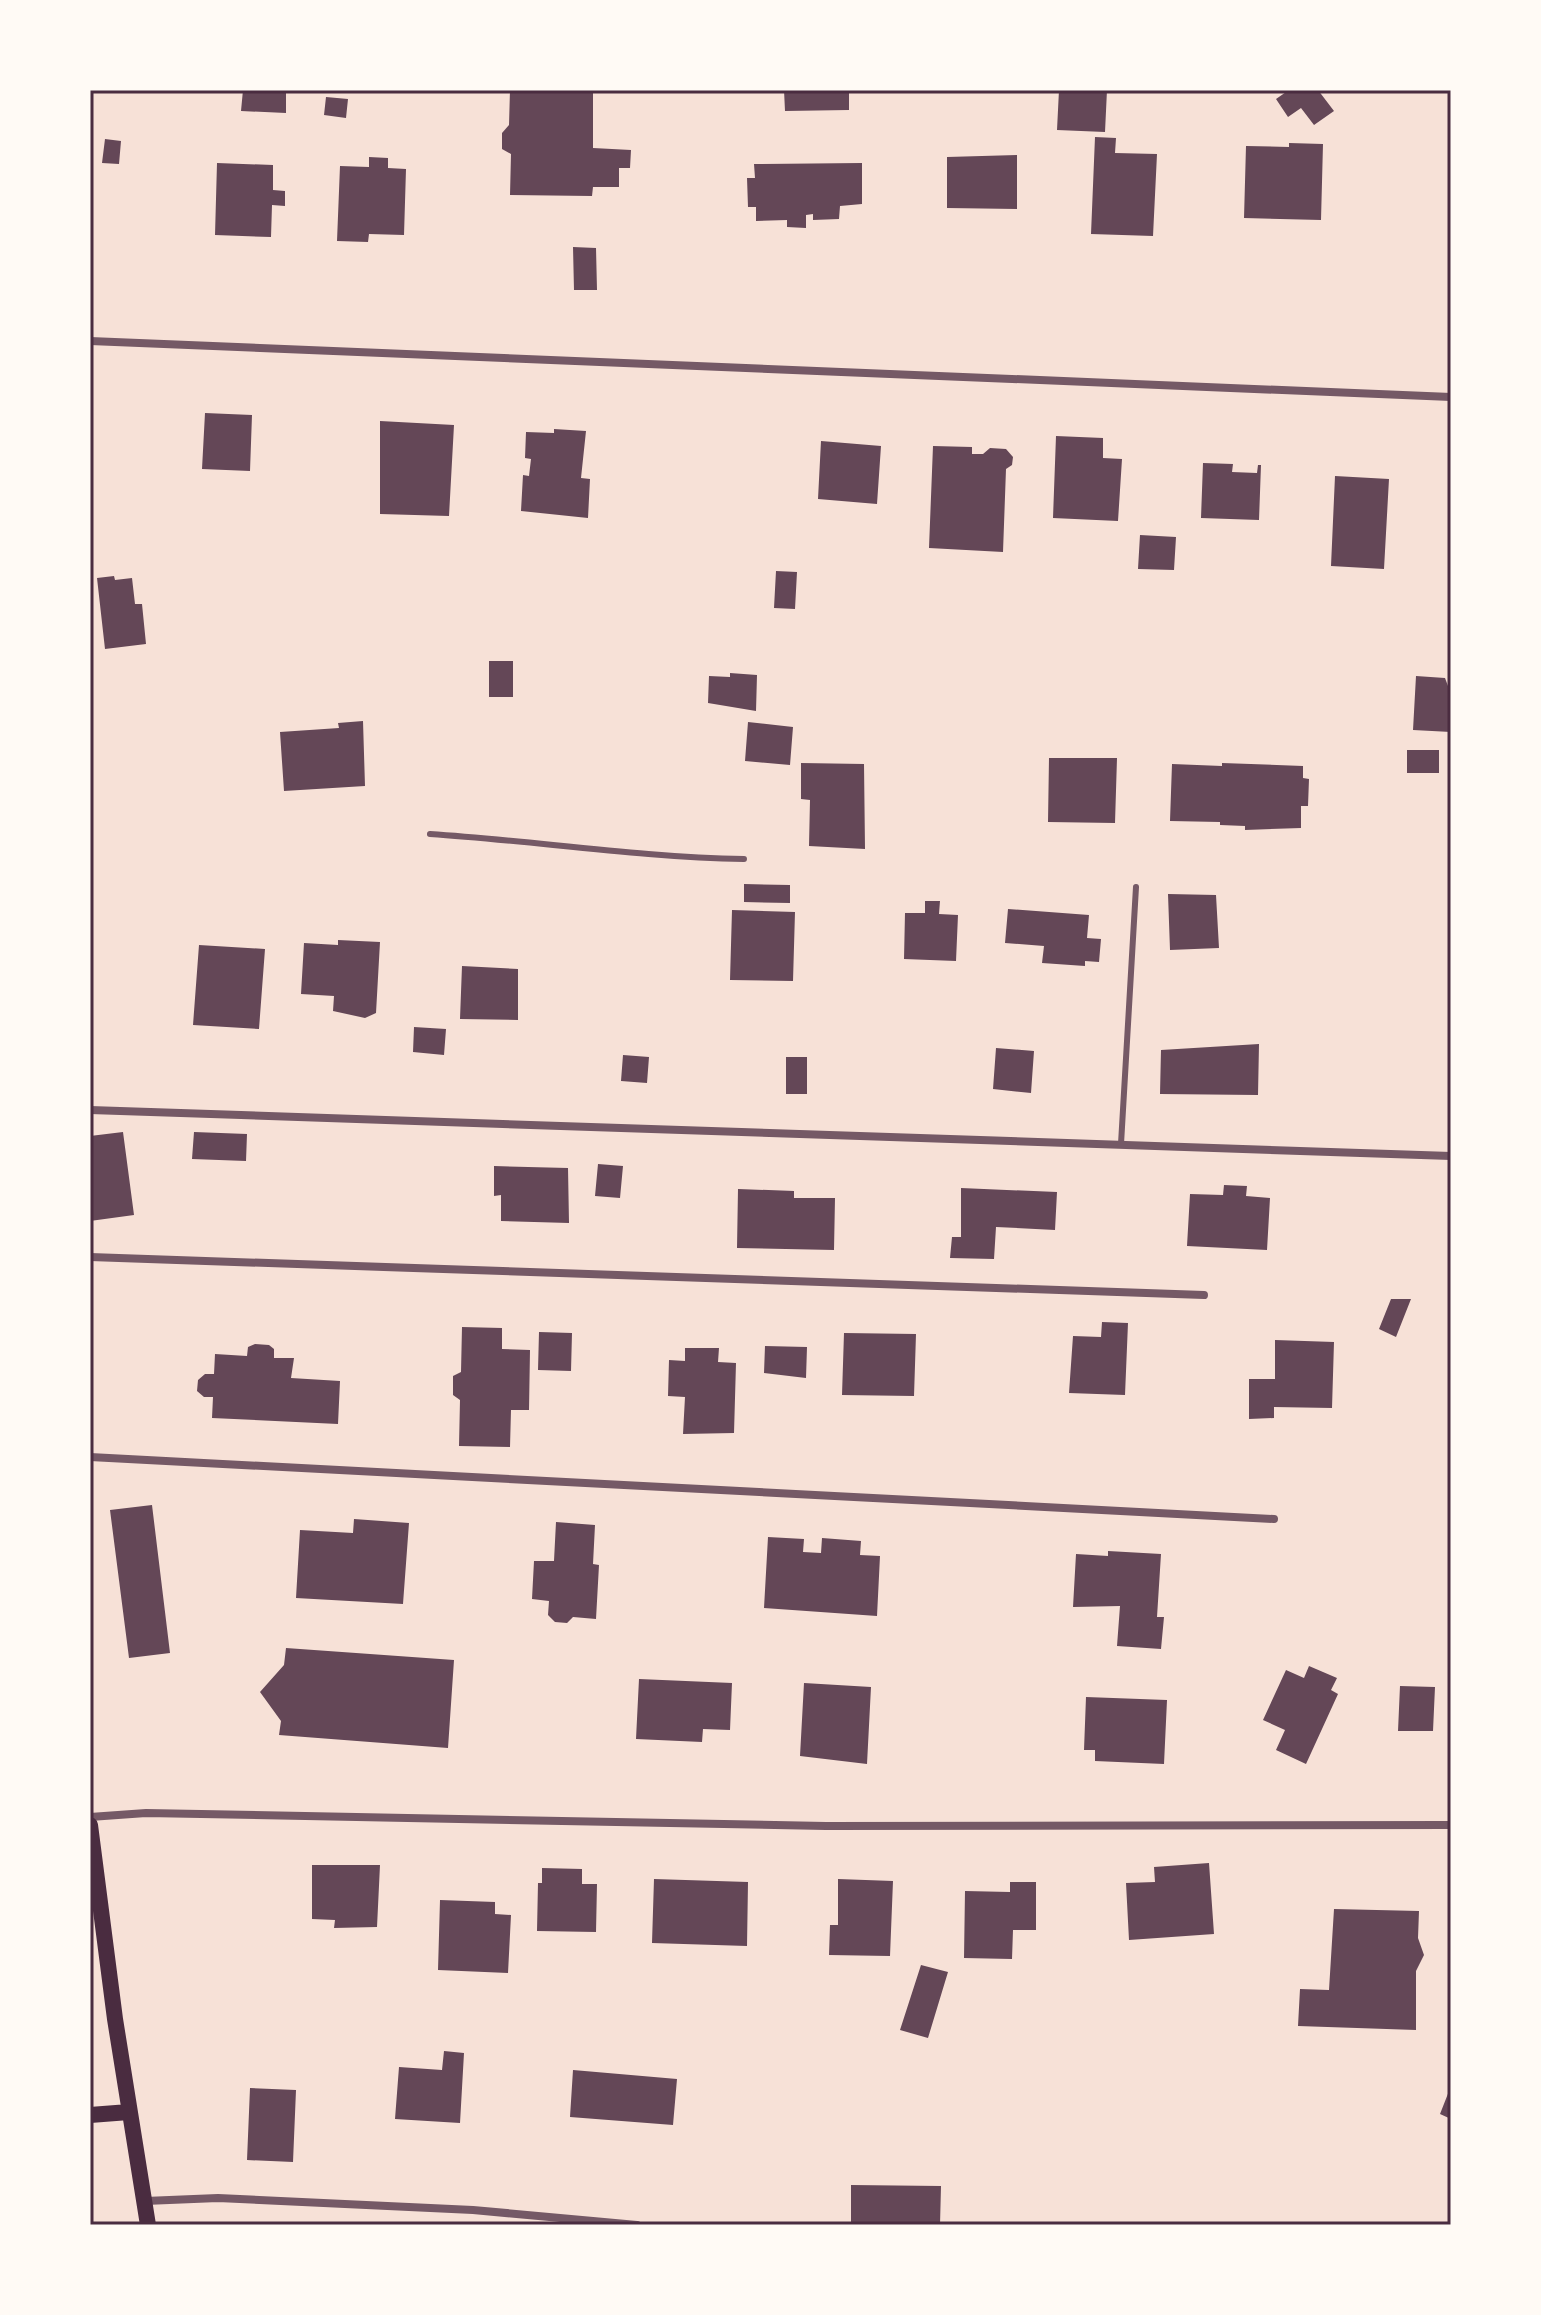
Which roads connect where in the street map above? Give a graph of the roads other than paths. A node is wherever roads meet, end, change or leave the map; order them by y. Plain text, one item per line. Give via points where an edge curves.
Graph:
1 (90, 341) edge
2 (1451, 397) edge
3 (430, 834) dead end
4 (744, 859) dead end
5 (1136, 887) dead end
6 (90, 1110) edge
7 (1121, 1144) junction
8 (1451, 1156) edge
9 (90, 1257) edge
10 (1204, 1295) dead end
11 (90, 1457) edge
12 (1274, 1519) dead end
13 (90, 1817) edge
14 (90, 1825) edge
15 (1451, 1825) edge
16 (129, 2112) junction
17 (90, 2115) edge
18 (144, 2201) junction
19 (148, 2225) edge
20 (637, 2225) edge

1 - 2 street
3 - 4 lane via 668,858
5 - 7 lane
6 - 7 street
7 - 8 street
9 - 10 street
11 - 12 street
13 - 15 street via 146,1813 826,1826
14 - 16 main road
16 - 17 main road
16 - 18 main road
18 - 19 main road
18 - 20 street via 330,2203

